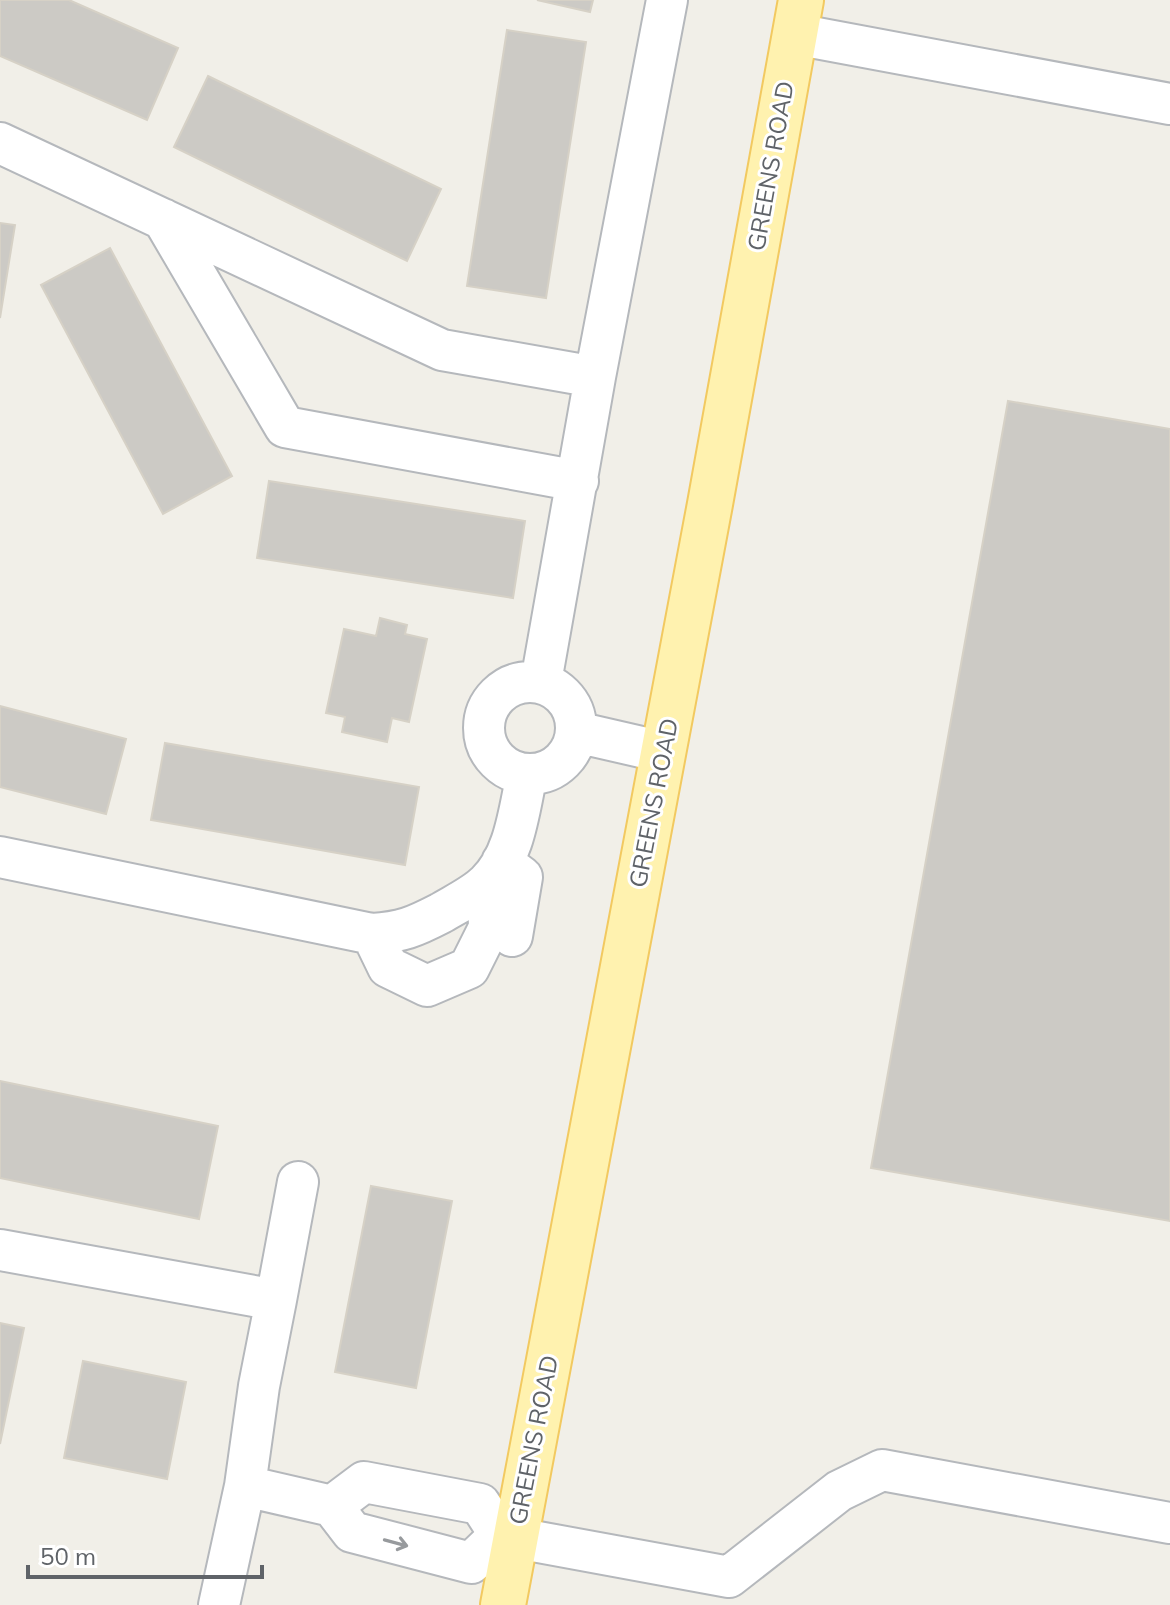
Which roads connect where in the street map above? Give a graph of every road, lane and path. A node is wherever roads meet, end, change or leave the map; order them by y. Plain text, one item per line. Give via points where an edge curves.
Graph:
1 (667, 0) edge
2 (798, 17) edge
3 (1170, 104) edge
4 (0, 143) edge
5 (163, 219) junction
6 (595, 377) junction
7 (578, 481) junction
8 (541, 682) junction
9 (576, 732) junction
10 (663, 752) junction
11 (527, 774) junction
12 (0, 857) edge
13 (495, 872) junction
14 (372, 934) junction
15 (512, 936) dead end
16 (298, 1182) dead end
17 (0, 1250) edge
18 (276, 1300) junction
19 (245, 1486) junction
20 (332, 1506) junction
21 (1170, 1523) edge
22 (508, 1537) junction
23 (219, 1605) edge
24 (503, 1605) edge

1 - 6 lane
2 - 3 lane
2 - 10 main road, GREENS ROAD
4 - 5 lane
5 - 6 lane via 442,350
5 - 7 lane via 285,427
6 - 7 lane
7 - 8 lane
8 - 9 lane via 572,706
8 - 11 lane via 511,685 499,693 484,720 484,736 499,762
9 - 10 lane
9 - 11 lane via 560,763
10 - 22 main road, GREENS ROAD
11 - 13 lane via 515,832
12 - 14 lane
13 - 14 lane via 457,904 401,932
13 - 14 lane via 489,928 469,968 427,986 388,967
13 - 15 lane via 522,877
16 - 18 lane
17 - 18 lane
18 - 19 lane
19 - 20 lane
19 - 23 lane
20 -> 22 lane via 352,1532 471,1563
20 - 22 lane via 364,1482 480,1504
21 - 22 lane via 882,1470 839,1491 729,1577
22 - 24 main road, GREENS ROAD

